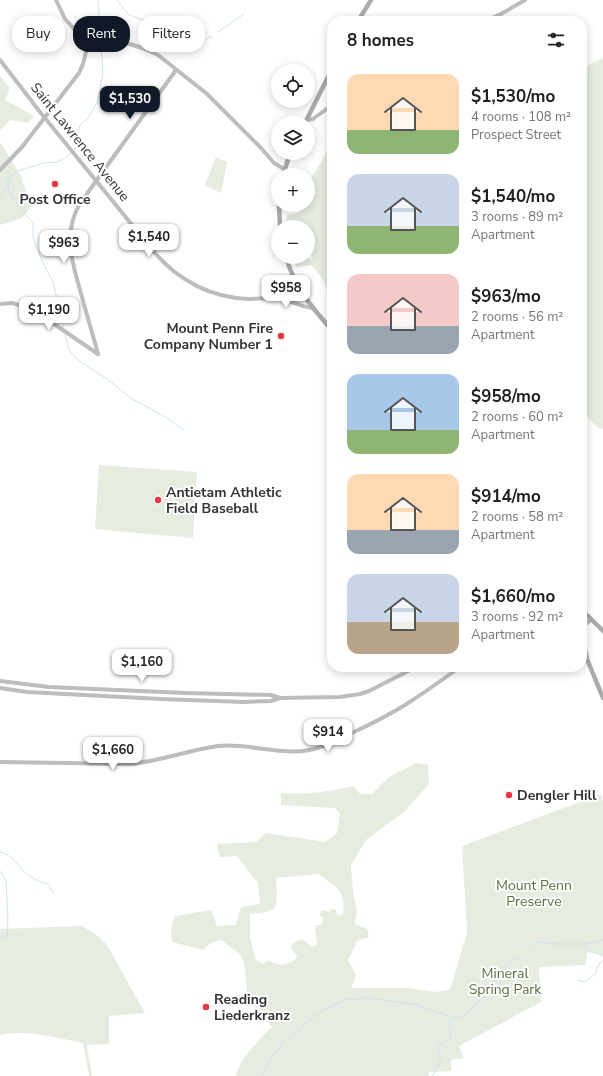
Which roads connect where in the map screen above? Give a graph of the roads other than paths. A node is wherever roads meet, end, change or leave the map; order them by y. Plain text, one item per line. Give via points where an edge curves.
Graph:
1 (56, 0) edge
2 (370, 0) edge
3 (525, 0) edge
4 (361, 16) edge
5 (496, 16) edge
6 (73, 28) edge
7 (130, 44) edge
8 (86, 52) edge
9 (0, 60) edge
10 (176, 70) junction
11 (327, 79) edge
12 (327, 109) edge
13 (308, 116) edge
14 (45, 118) junction
15 (315, 118) edge
16 (282, 168) edge
17 (0, 170) edge
18 (96, 180) junction
19 (289, 264) edge
20 (0, 304) edge
21 (312, 308) junction
22 (327, 324) edge
23 (587, 615) edge
24 (592, 620) junction
25 (587, 624) edge
26 (603, 631) edge
27 (587, 659) edge
28 (406, 672) edge
29 (453, 672) edge
30 (0, 681) edge
31 (0, 688) edge
32 (280, 698) junction
33 (603, 698) edge
34 (0, 762) edge

1 - 6 street via 65,19
2 - 4 main road
3 - 5 street
7 - 10 street via 163,59
8 - 14 street via 80,70
9 - 14 street, Saint Lawrence Avenue
10 - 16 street via 206,93 274,163
10 - 18 street
11 - 13 main road
12 - 15 street
14 - 17 street
14 - 18 street, Saint Lawrence Avenue
18 - 20 street via 76,211 70,228 69,244 98,354 32,309 12,303
18 - 21 street, Saint Lawrence Avenue via 158,257 186,280 227,296 248,299 270,298
19 - 21 main road via 298,286
21 - 22 main road
23 - 24 main road
24 - 25 street
24 - 26 main road
27 - 33 main road
28 - 32 street via 360,694
29 - 34 street via 391,713 314,749 271,751 234,745 131,764
30 - 32 street via 49,687 271,695
31 - 32 street via 35,693 161,700 271,701

